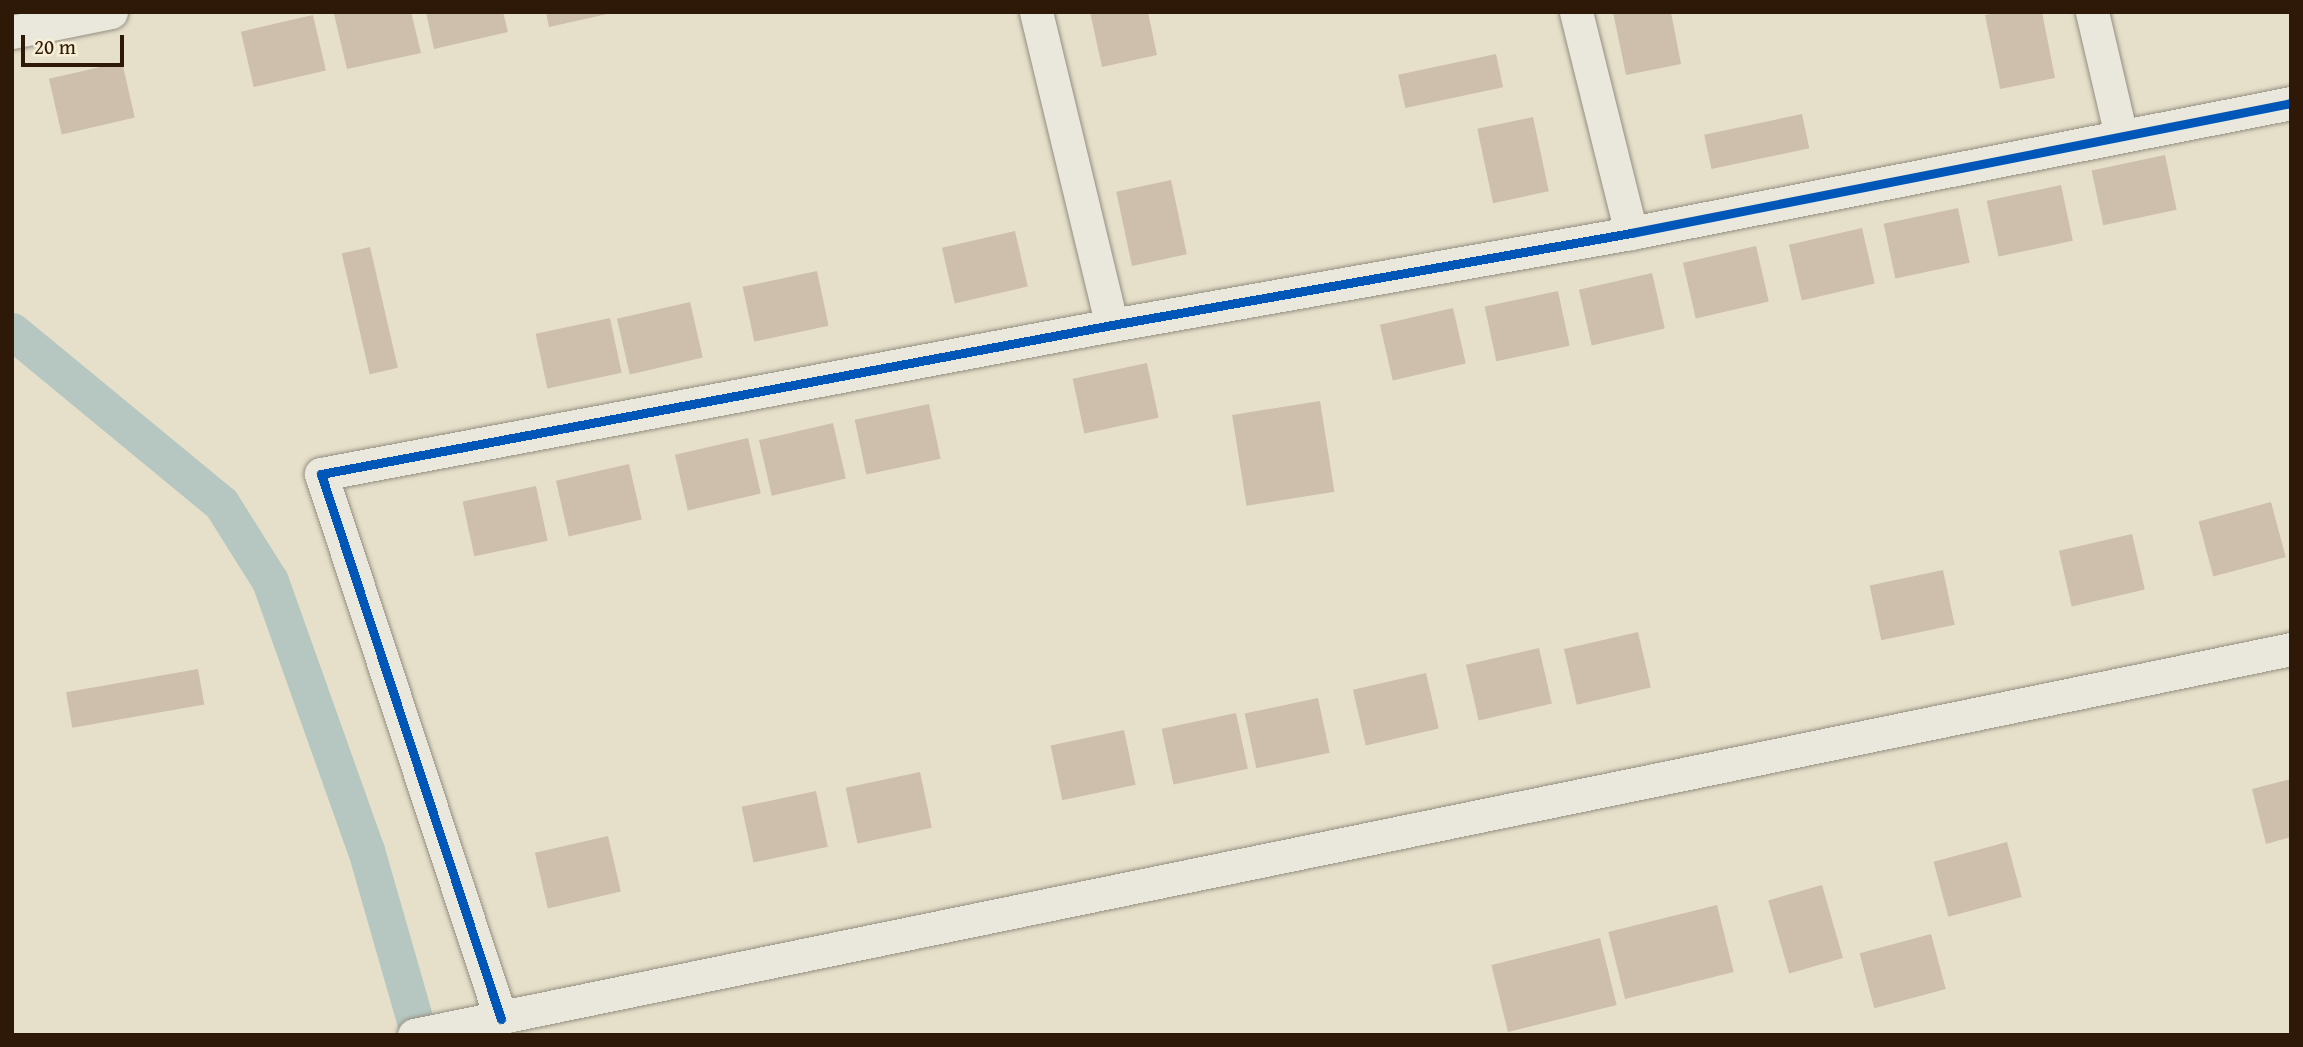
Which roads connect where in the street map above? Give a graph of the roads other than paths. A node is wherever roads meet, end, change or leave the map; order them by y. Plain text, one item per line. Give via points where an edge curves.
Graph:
1 (111, 12) edge
2 (1037, 12) edge
3 (1576, 12) edge
4 (2092, 12) edge
5 (12, 32) edge
6 (2291, 103) edge
7 (2121, 136) junction
8 (1631, 233) junction
9 (1112, 325) junction
10 (2291, 649) edge
11 (501, 1019) junction
12 (414, 1035) edge

1 - 5 street
2 - 9 street
3 - 8 street
4 - 7 street
6 - 7 street
7 - 8 street
8 - 9 street
9 - 11 street via 321,474
10 - 11 street
11 - 12 street

